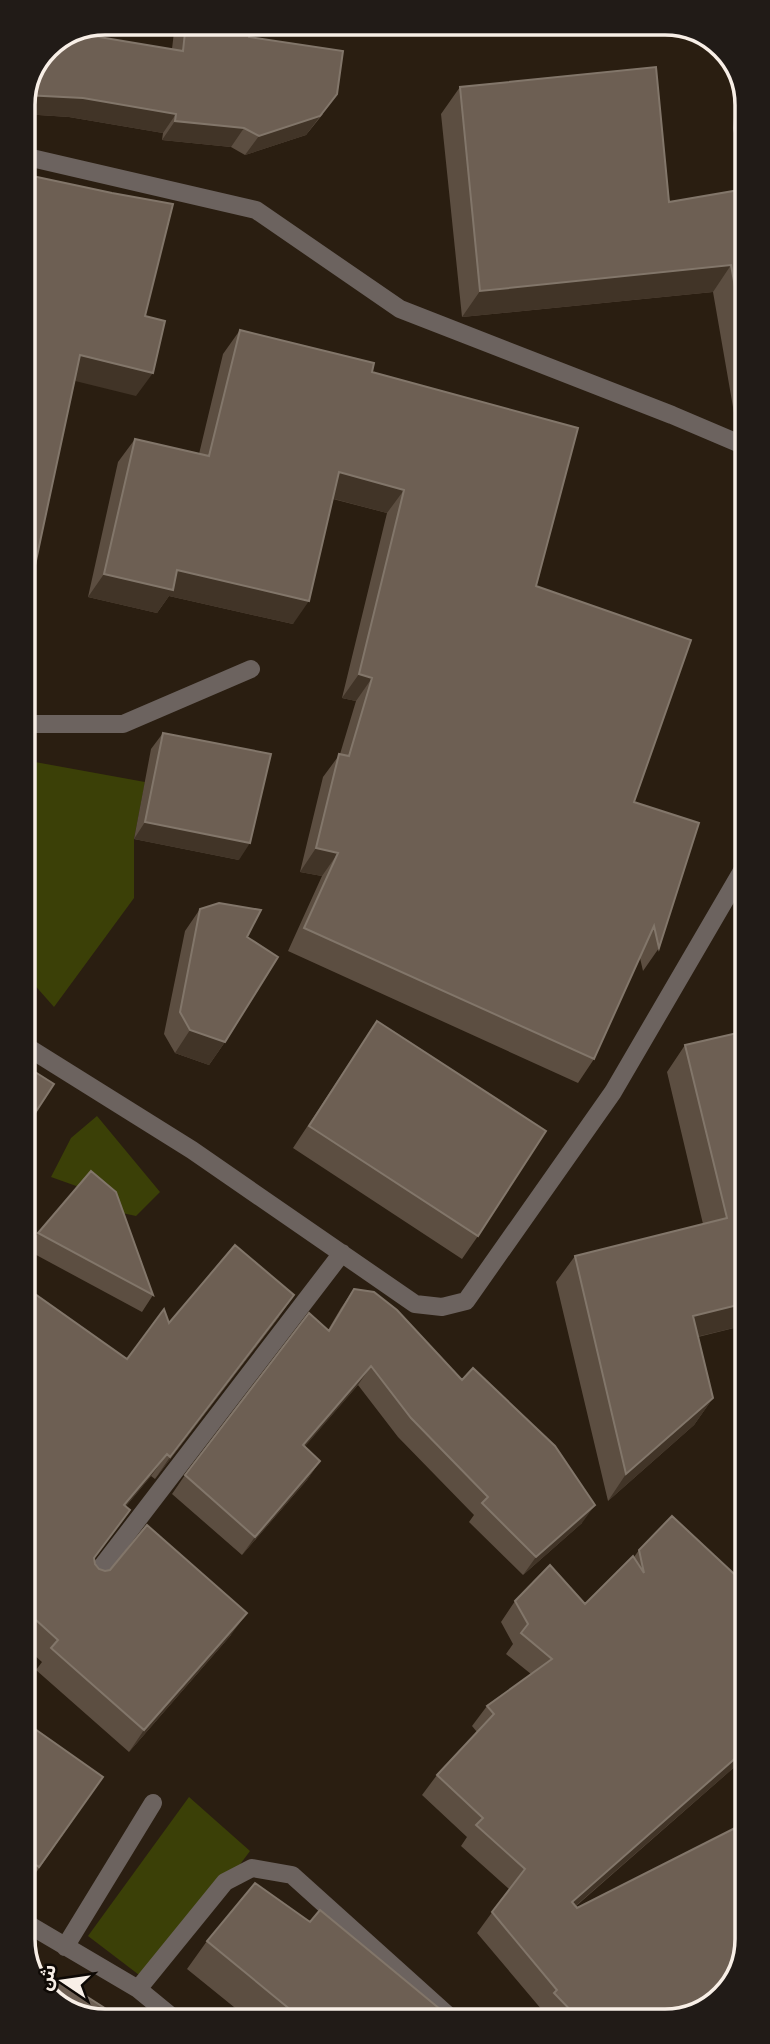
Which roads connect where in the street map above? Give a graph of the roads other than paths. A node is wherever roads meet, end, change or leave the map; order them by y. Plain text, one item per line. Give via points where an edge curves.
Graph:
1 (35, 159) edge
2 (735, 442) edge
3 (251, 669) dead end
4 (35, 724) edge
5 (735, 883) edge
6 (35, 1052) edge
7 (342, 1253) junction
8 (90, 1583) edge
9 (153, 1803) dead end
10 (35, 1929) edge
11 (65, 1947) junction
12 (138, 1989) junction
13 (162, 2009) edge
14 (440, 2009) edge

1 - 2 street via 256,210 400,309
3 - 4 street via 123,724
5 - 7 street via 613,1092 466,1301 442,1307 415,1304
6 - 7 street via 192,1150
7 - 8 street
9 - 11 street
10 - 11 street
11 - 12 street
12 - 13 street
12 - 14 street via 225,1882 252,1868 292,1875

